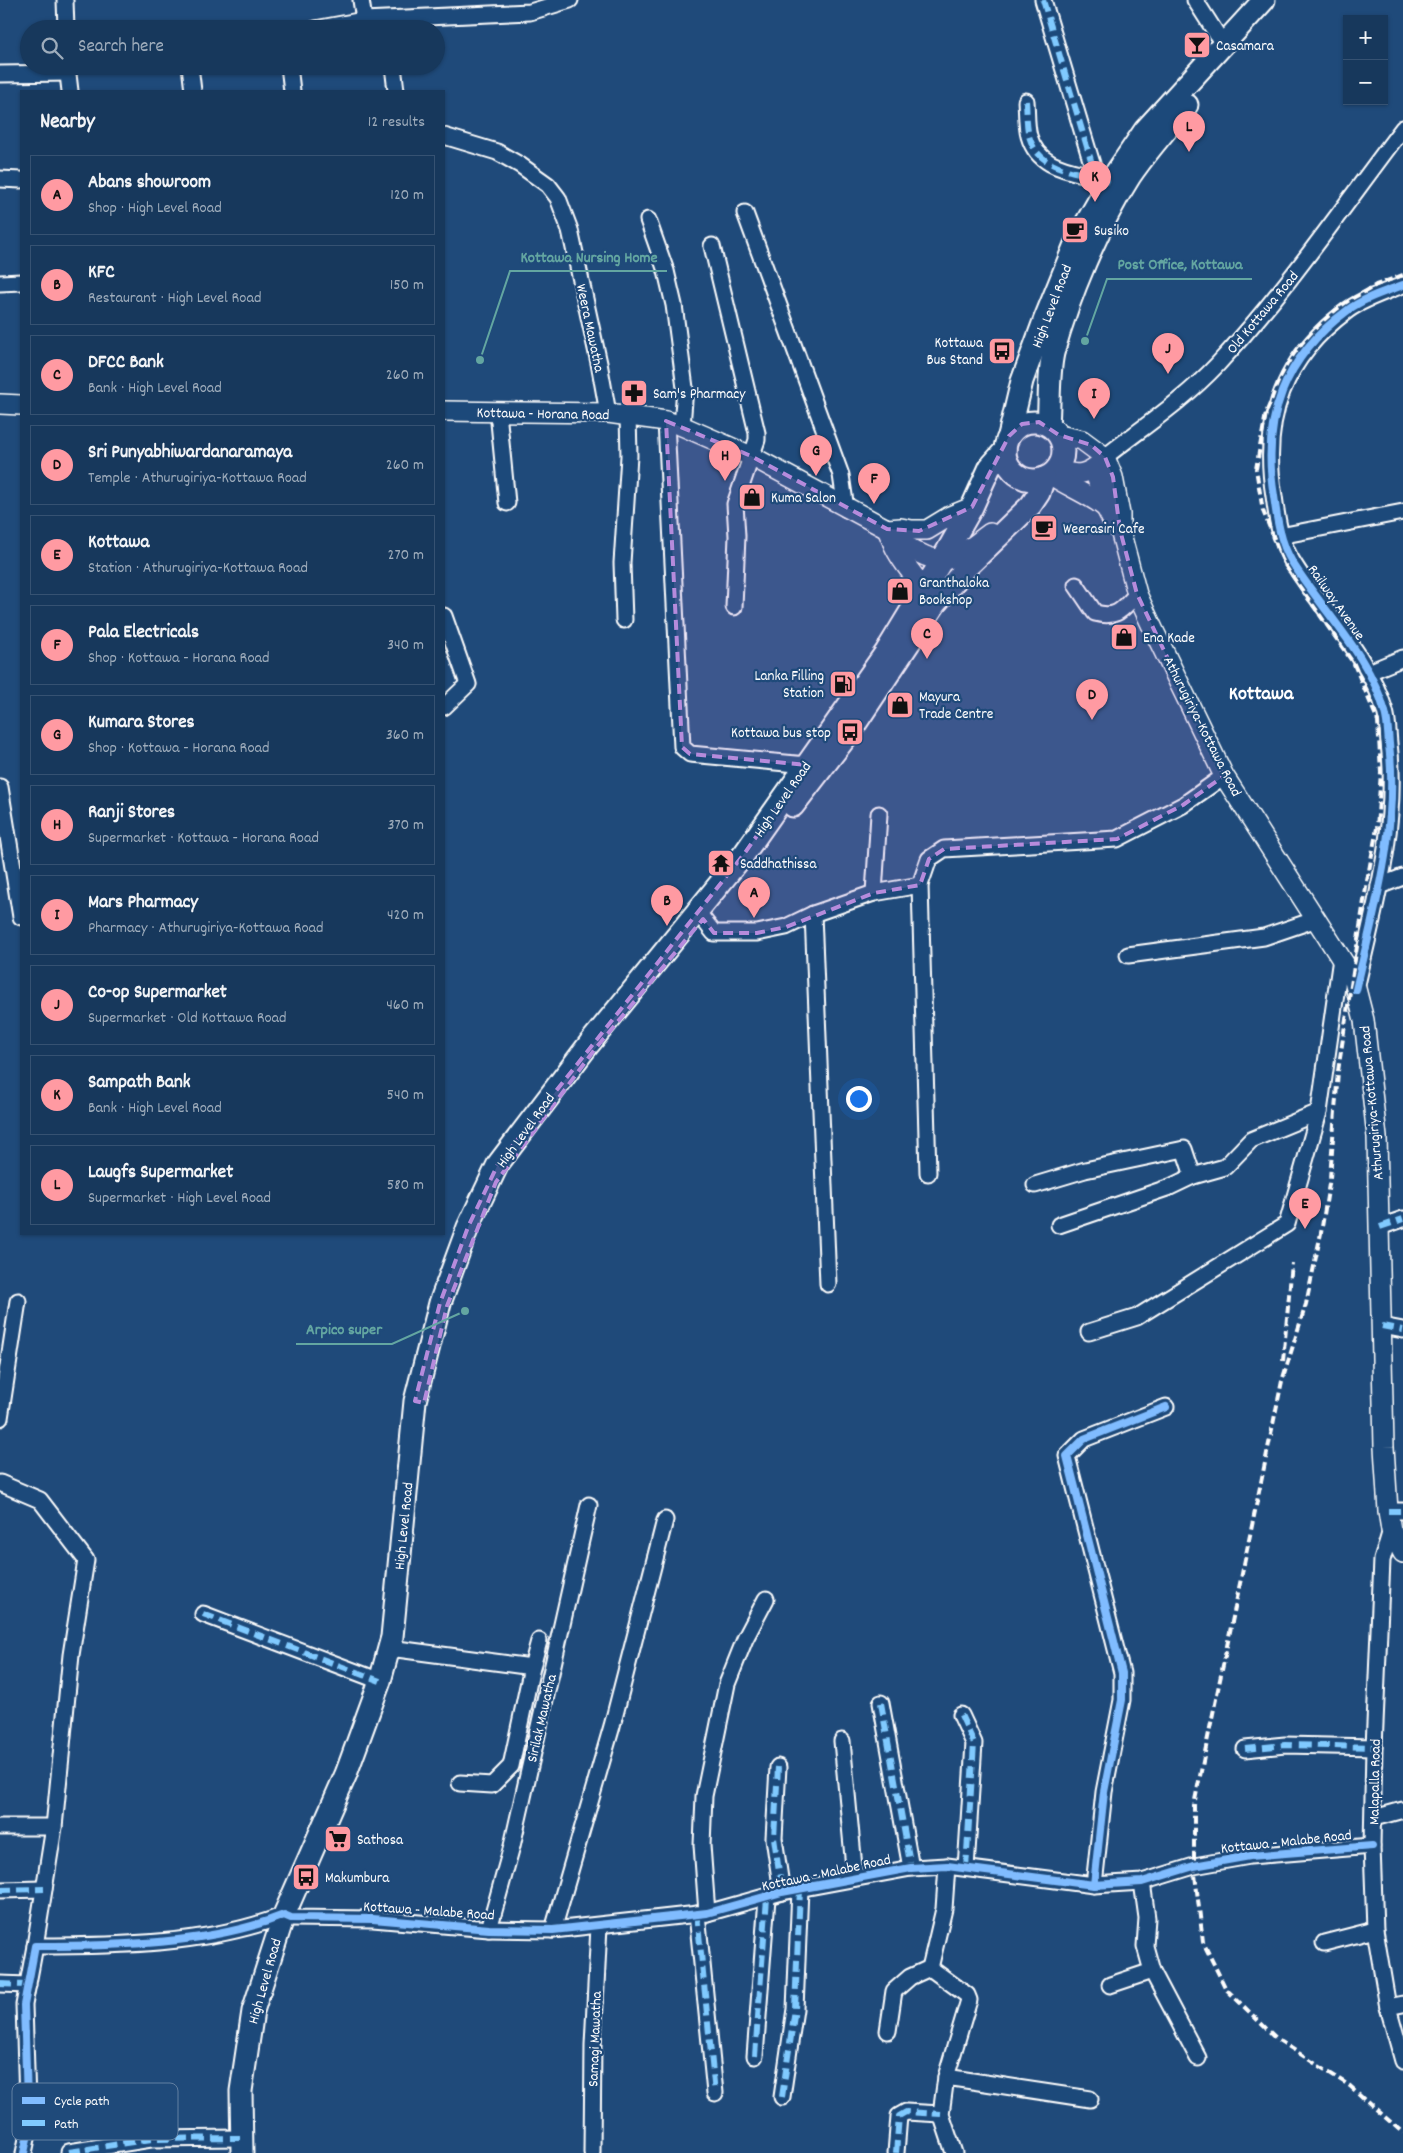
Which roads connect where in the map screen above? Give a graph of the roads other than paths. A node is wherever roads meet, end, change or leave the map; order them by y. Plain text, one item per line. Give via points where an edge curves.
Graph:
1 (66, 0) edge
2 (361, 0) edge
3 (570, 0) edge
4 (1043, 0) edge
5 (1195, 0) edge
6 (1267, 0) edge
7 (530, 6) edge
8 (66, 20) edge
9 (364, 20) edge
10 (420, 20) edge
11 (1223, 44) junction
12 (20, 73) edge
13 (0, 74) edge
14 (69, 75) edge
15 (191, 75) edge
16 (290, 75) edge
17 (394, 75) edge
18 (70, 90) edge
19 (193, 90) edge
20 (292, 90) edge
21 (396, 90) edge
22 (1026, 100) dead end
23 (1403, 128) edge
24 (445, 136) edge
25 (0, 179) edge
26 (20, 180) edge
27 (1103, 180) junction
28 (745, 213) dead end
29 (648, 220) dead end
30 (712, 246) dead end
31 (20, 282) edge
32 (0, 283) edge
33 (1403, 285) edge
34 (0, 404) edge
35 (20, 405) edge
36 (445, 411) edge
37 (498, 412) junction
38 (608, 413) junction
39 (628, 415) junction
40 (674, 423) junction
41 (1053, 430) junction
42 (1007, 443) junction
43 (752, 456) junction
44 (1100, 463) junction
45 (1050, 474) junction
46 (507, 503) dead end
47 (972, 507) junction
48 (1106, 508) junction
49 (846, 509) junction
50 (1403, 512) edge
51 (1011, 524) junction
52 (1120, 530) junction
53 (890, 536) junction
54 (1280, 536) junction
55 (942, 560) junction
56 (1076, 585) dead end
57 (924, 590) junction
58 (1137, 594) junction
59 (734, 607) dead end
60 (445, 619) edge
61 (624, 620) dead end
62 (1403, 658) edge
63 (1369, 672) junction
64 (445, 706) edge
65 (806, 765) junction
66 (1224, 776) junction
67 (0, 787) edge
68 (879, 814) dead end
69 (1403, 877) edge
70 (920, 885) junction
71 (1379, 886) junction
72 (874, 893) junction
73 (20, 911) edge
74 (813, 914) junction
75 (703, 919) junction
76 (1317, 920) junction
77 (1128, 955) dead end
78 (1340, 958) junction
79 (1356, 990) junction
80 (1319, 1112) junction
81 (928, 1173) dead end
82 (1193, 1176) junction
83 (1035, 1185) dead end
84 (1403, 1219) edge
85 (1059, 1225) dead end
86 (1380, 1227) junction
87 (828, 1284) dead end
88 (18, 1301) dead end
89 (1382, 1326) junction
90 (1403, 1330) edge
91 (1088, 1332) dead end
92 (420, 1402) junction
93 (1166, 1407) dead end
94 (0, 1418) edge
95 (0, 1483) edge
96 (589, 1505) dead end
97 (1395, 1511) edge
98 (666, 1520) dead end
99 (1391, 1530) junction
100 (1403, 1553) edge
101 (766, 1599) dead end
102 (203, 1614) dead end
103 (539, 1641) dead end
104 (397, 1649) junction
105 (532, 1667) junction
106 (380, 1681) junction
107 (880, 1703) dead end
108 (961, 1715) dead end
109 (842, 1741) dead end
110 (1374, 1747) junction
111 (1245, 1749) dead end
112 (778, 1767) dead end
113 (460, 1783) dead end
114 (1403, 1810) edge
115 (1374, 1818) junction
116 (0, 1826) edge
117 (54, 1827) junction
118 (1372, 1846) junction
119 (947, 1866) junction
120 (911, 1868) junction
121 (966, 1868) junction
122 (855, 1878) junction
123 (1142, 1882) junction
124 (1094, 1885) junction
125 (44, 1889) junction
126 (800, 1889) junction
127 (0, 1890) edge
128 (782, 1892) junction
129 (767, 1898) junction
130 (702, 1914) junction
131 (287, 1916) junction
132 (599, 1926) junction
133 (489, 1929) junction
134 (553, 1930) junction
135 (1375, 1930) junction
136 (1324, 1943) dead end
137 (35, 1946) junction
138 (930, 1968) junction
139 (1152, 1971) junction
140 (0, 1984) edge
141 (28, 1985) junction
142 (1110, 1985) dead end
143 (1396, 2005) edge
144 (888, 2031) dead end
145 (755, 2056) dead end
146 (1198, 2058) dead end
147 (1403, 2061) edge
148 (946, 2077) junction
149 (26, 2083) edge
150 (715, 2092) dead end
151 (782, 2097) dead end
152 (1090, 2099) dead end
153 (941, 2114) junction
154 (27, 2140) edge
155 (145, 2140) edge
156 (161, 2140) edge
157 (244, 2148) edge
158 (69, 2152) edge
159 (24, 2153) edge
160 (592, 2153) edge
161 (896, 2153) edge
162 (954, 2153) edge

1 - 8 street
2 - 9 street
3 - 7 street
4 - 27 street
5 - 11 street
6 - 11 highway, High Level Road
6 - 41 highway, High Level Road via 1256,21 1158,138 1108,215 1085,266 1050,367
7 - 10 street
11 - 27 highway, High Level Road
12 - 13 street
14 - 18 street
15 - 19 street
16 - 20 street
17 - 21 street
22 - 27 street via 1029,137 1043,160 1053,166
23 - 44 street, Old Kottawa Road via 1284,287 1216,366 1153,423
24 - 38 street, Weera Mawatha via 512,160 548,185 558,198 570,230
25 - 26 street
27 - 42 highway, High Level Road via 1022,380
28 - 49 street via 841,475
29 - 40 street via 674,306 685,388
30 - 43 street via 757,433
31 - 32 street
33 - 54 street, Railway Avenue via 1349,310 1312,341 1283,386 1272,424 1270,473
34 - 35 main road
36 - 37 main road, Kottawa - Horana Road
37 - 38 main road, Kottawa - Horana Road
37 - 46 street
38 - 39 main road, Kottawa - Horana Road
39 - 40 main road, Kottawa - Horana Road
39 - 61 street via 629,456 622,563
40 - 43 main road, Kottawa - Horana Road
40 - 65 street via 682,746 690,754
41 - 42 highway via 1030,421 1022,424
41 - 44 main road via 1082,440
41 - 45 highway via 1063,453 1061,462
42 - 45 highway via 1010,468 1017,475 1035,480
42 - 47 highway, High Level Road via 990,468
43 - 49 main road, Kottawa - Horana Road
43 - 59 street via 735,504
44 - 45 main road via 1081,474
44 - 48 main road, Athurugiriya-Kottawa Road
44 - 52 main road, Athurugiriya-Kottawa Road via 1113,477
45 - 48 main road
45 - 51 highway, High Level Road via 1031,506
47 - 53 main road, Kottawa - Horana Road via 926,530 901,528
47 - 55 highway, High Level Road
48 - 52 main road, Athurugiriya-Kottawa Road via 1112,523
49 - 53 main road, Kottawa - Horana Road
50 - 54 street
51 - 55 main road via 997,528 962,555
51 - 75 highway, High Level Road via 935,604 822,771
52 - 58 main road, Athurugiriya-Kottawa Road
53 - 55 main road, Kottawa - Horana Road via 929,558
53 - 57 main road via 896,553
54 - 63 street, Railway Avenue via 1291,560
55 - 57 highway, High Level Road
56 - 58 street via 1095,613 1106,616 1118,613
57 - 65 highway, High Level Road via 886,652
58 - 66 main road, Athurugiriya-Kottawa Road
60 - 64 street via 468,684
62 - 63 street
63 - 71 street, Railway Avenue via 1385,712 1392,766 1390,820
65 - 92 highway, High Level Road via 744,854 589,1044 498,1164 468,1226 440,1303
66 - 70 street via 1183,805 1117,839 944,849 929,859
66 - 76 main road, Athurugiriya-Kottawa Road
67 - 73 street
68 - 72 street
69 - 71 street
70 - 72 street
70 - 81 street
71 - 79 street, Railway Avenue
72 - 74 street
74 - 75 street via 786,927 757,933 714,933
74 - 87 street
75 - 92 highway, High Level Road via 595,1049 496,1182 447,1306
76 - 77 street via 1264,937
76 - 78 main road, Athurugiriya-Kottawa Road
78 - 79 main road, Athurugiriya-Kottawa Road via 1353,977
78 - 80 street
79 - 86 main road, Athurugiriya-Kottawa Road via 1364,1020 1372,1083
80 - 82 street via 1251,1140 1225,1166
80 - 91 street via 1287,1224 1136,1316
82 - 83 street via 1184,1149 1085,1170
82 - 85 street
84 - 86 street
86 - 89 main road, Athurugiriya-Kottawa Road
88 - 94 street
89 - 90 street
89 - 97 main road, Athurugiriya-Kottawa Road via 1384,1447
92 - 104 highway, High Level Road
92 - 106 highway, High Level Road via 392,1637
93 - 124 street via 1084,1439 1067,1456 1122,1673 1122,1700 1104,1792
95 - 117 street via 40,1500 86,1560 71,1655
96 - 133 street, Sirilak Mawatha via 512,1846
97 - 99 main road, Athurugiriya-Kottawa Road
98 - 134 street via 612,1726
99 - 100 main road, Athurugiriya-Kottawa Road
99 - 110 street, Malapalla Road via 1382,1560
101 - 130 street via 727,1684 704,1796
102 - 106 street
103 - 105 street
104 - 105 street
104 - 131 highway, High Level Road via 353,1777
105 - 113 street via 511,1766 492,1785
106 - 131 highway, High Level Road via 346,1774
107 - 120 street
108 - 121 street via 974,1743
109 - 122 street
110 - 111 street via 1285,1745
110 - 115 street, Malapalla Road
112 - 128 street via 774,1838
114 - 115 street
115 - 118 street, Malapalla Road
116 - 117 street
117 - 125 street
118 - 123 street, Kottawa - Malabe Road via 1250,1856 1194,1866
118 - 135 street, Malapalla Road
119 - 120 street, Kottawa - Malabe Road
119 - 121 street, Kottawa - Malabe Road
119 - 138 street via 944,1909
120 - 122 street, Kottawa - Malabe Road
121 - 124 street, Kottawa - Malabe Road
122 - 126 street, Kottawa - Malabe Road
123 - 124 street, Kottawa - Malabe Road
123 - 139 street via 1147,1918 1144,1946
125 - 127 street
125 - 137 street
126 - 128 street, Kottawa - Malabe Road
126 - 151 street via 795,2009
128 - 129 street, Kottawa - Malabe Road
129 - 130 street, Kottawa - Malabe Road
129 - 145 street
130 - 132 street, Kottawa - Malabe Road
130 - 150 street
131 - 133 street, Kottawa - Malabe Road via 373,1919
131 - 137 street, Kottawa - Malabe Road via 233,1930 162,1941 109,1946
131 - 157 highway, High Level Road via 260,2013
132 - 134 street, Kottawa - Malabe Road
132 - 160 street, Samagi Mawatha
133 - 134 street, Kottawa - Malabe Road
135 - 136 street
135 - 143 street, Malapalla Road
137 - 141 street
138 - 144 street via 910,1977 894,1991
138 - 148 street via 967,1995 969,2000
139 - 142 street
139 - 146 street
140 - 141 street
141 - 149 street via 24,2005
143 - 147 street, Malapalla Road
148 - 152 street
148 - 153 street
153 - 161 street via 906,2112 899,2116
153 - 162 street
154 - 159 street
155 - 158 street
156 - 157 street

